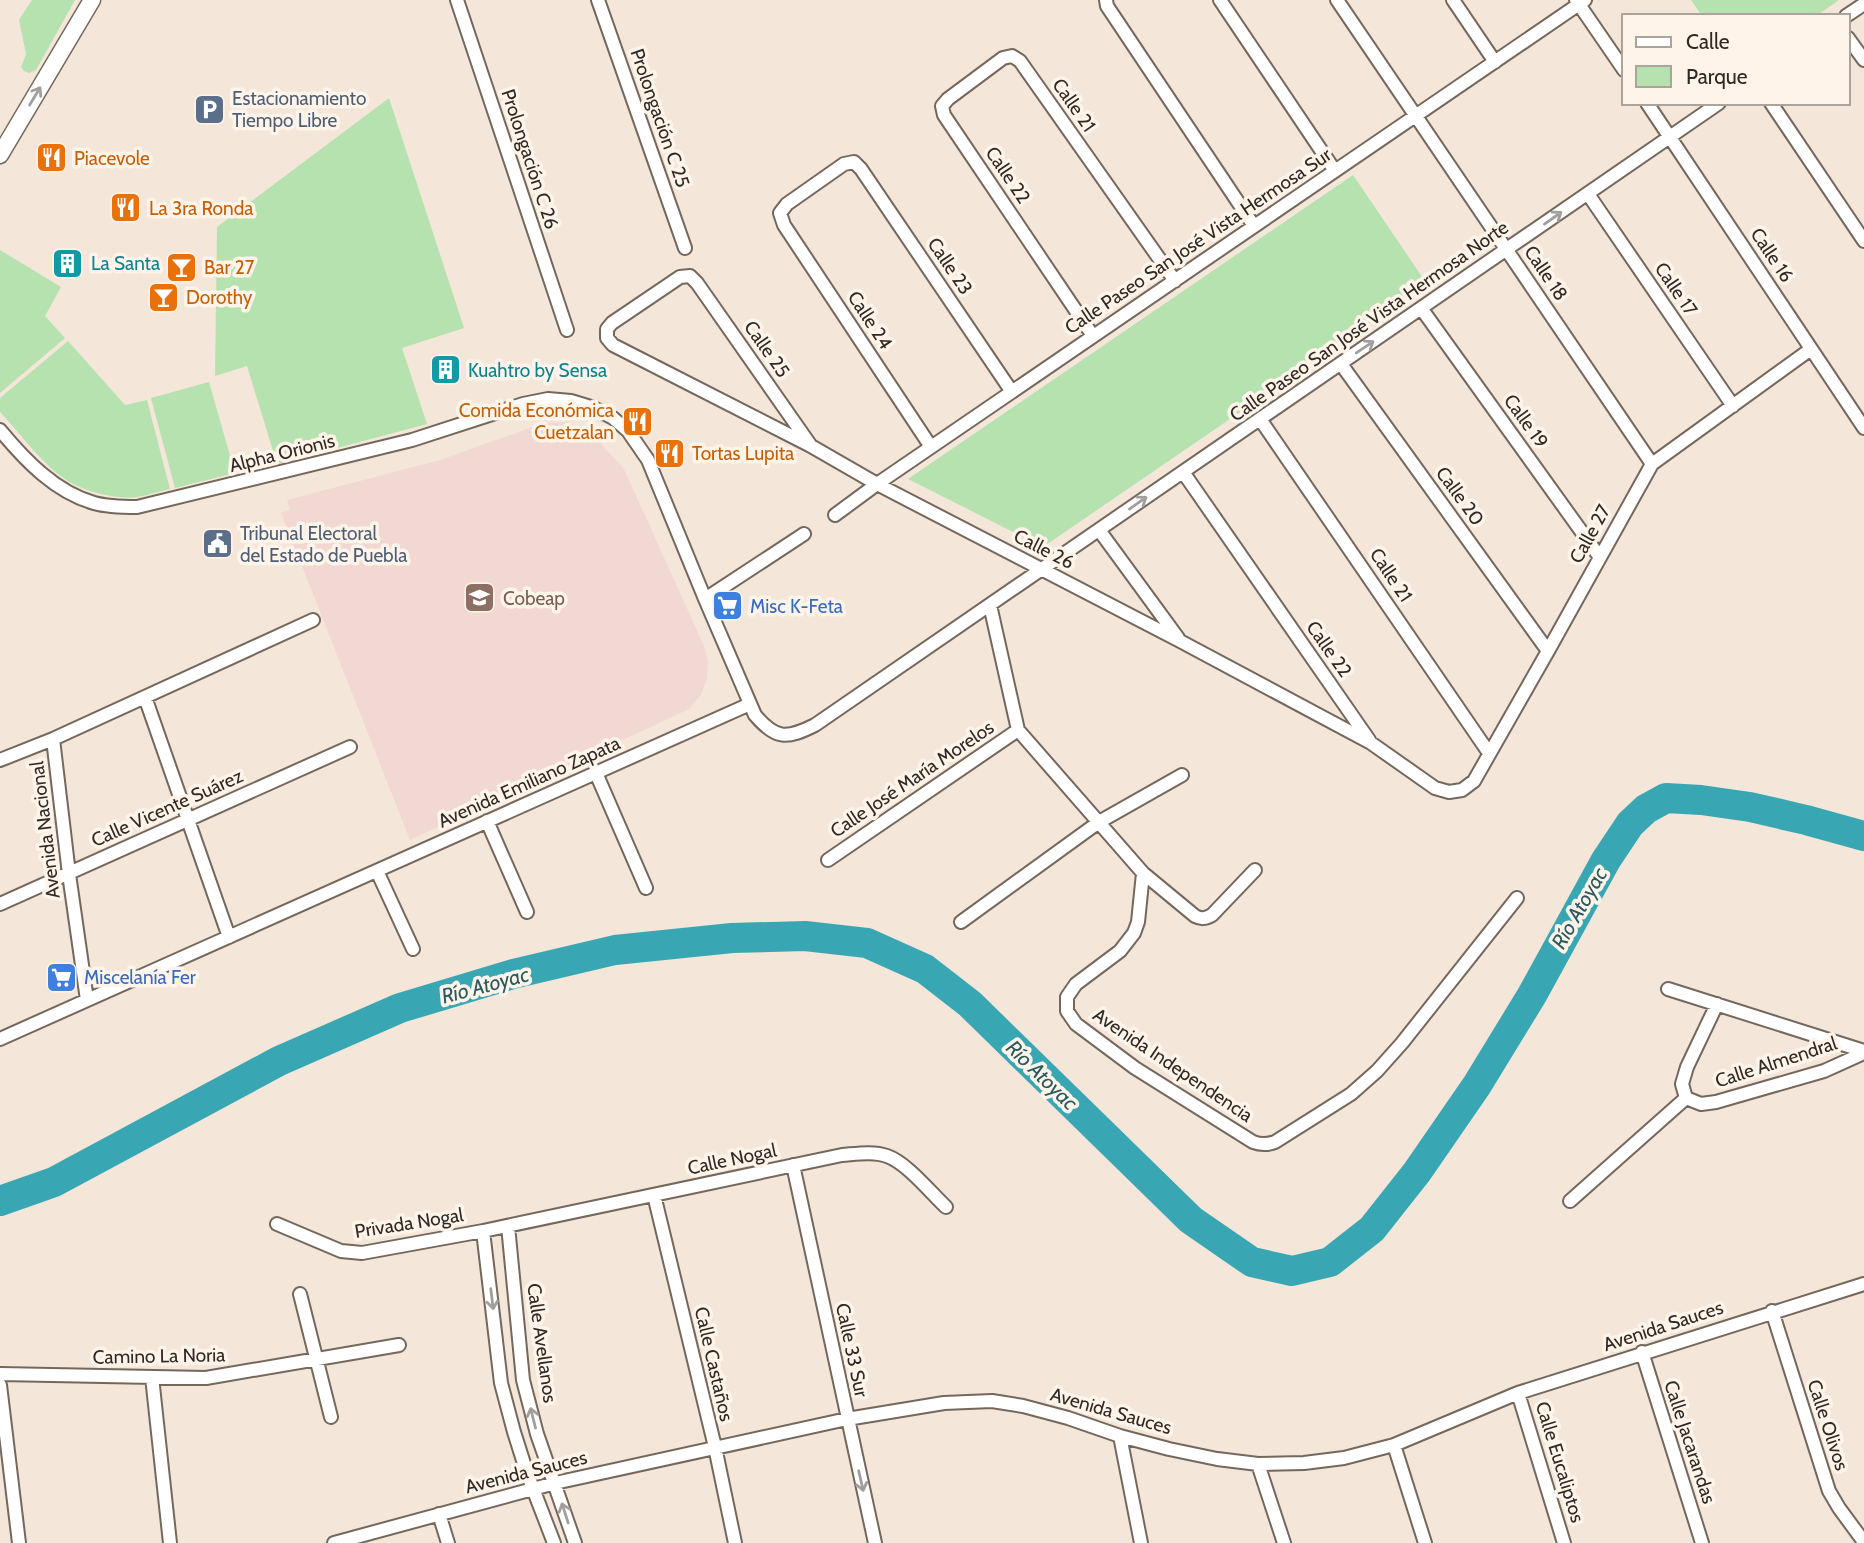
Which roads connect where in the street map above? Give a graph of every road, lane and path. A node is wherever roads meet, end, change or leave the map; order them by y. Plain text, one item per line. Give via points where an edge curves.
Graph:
1 (92, 0) edge
2 (457, 0) edge
3 (598, 0) edge
4 (1106, 0) edge
5 (1220, 0) edge
6 (1338, 0) edge
7 (1453, 0) edge
8 (1580, 1) edge
9 (1864, 4) edge
10 (1849, 14) edge
11 (1850, 41) edge
12 (1012, 56) joint
13 (1864, 60) edge
14 (1495, 62) junction
15 (1622, 67) edge
16 (1648, 105) edge
17 (1716, 105) edge
18 (1772, 105) edge
19 (1415, 116) junction
20 (1670, 137) junction
21 (0, 155) edge
22 (1335, 171) junction
23 (1588, 194) junction
24 (780, 213) joint
25 (1254, 226) junction
26 (1864, 241) edge
27 (685, 248) dead end
28 (1506, 250) junction
29 (690, 276) joint
30 (1175, 281) junction
31 (1421, 308) junction
32 (567, 330) dead end
33 (1093, 336) junction
34 (1811, 349) junction
35 (1341, 363) junction
36 (1012, 392) junction
37 (1733, 406) junction
38 (1260, 419) junction
39 (1863, 425) edge
40 (0, 430) edge
41 (811, 446) junction
42 (931, 447) junction
43 (1652, 464) junction
44 (1183, 472) junction
45 (877, 484) junction
46 (835, 515) dead end
47 (1099, 530) junction
48 (804, 534) dead end
49 (1599, 556) junction
50 (1041, 570) junction
51 (705, 599) junction
52 (990, 605) junction
53 (313, 620) dead end
54 (1180, 641) junction
55 (1548, 651) junction
56 (145, 697) junction
57 (750, 704) junction
58 (1018, 730) junction
59 (53, 739) junction
60 (1371, 743) junction
61 (350, 747) dead end
62 (1489, 753) junction
63 (0, 760) edge
64 (596, 773) junction
65 (1182, 775) dead end
66 (1462, 790) joint
67 (188, 820) junction
68 (487, 821) junction
69 (1099, 822) junction
70 (828, 860) dead end
71 (1255, 870) dead end
72 (377, 871) junction
73 (1143, 873) junction
74 (69, 874) junction
75 (646, 888) dead end
76 (1517, 898) dead end
77 (0, 904) edge
78 (527, 912) dead end
79 (961, 922) dead end
80 (229, 937) junction
81 (413, 949) dead end
82 (1668, 989) dead end
83 (87, 1000) junction
84 (1717, 1004) junction
85 (0, 1040) edge
86 (1864, 1052) edge
87 (1686, 1098) junction
88 (793, 1165) junction
89 (654, 1195) junction
90 (1570, 1201) dead end
91 (946, 1207) dead end
92 (277, 1224) dead end
93 (508, 1226) junction
94 (483, 1231) junction
95 (1864, 1284) edge
96 (300, 1294) dead end
97 (1772, 1311) junction
98 (399, 1345) dead end
99 (1642, 1352) junction
100 (315, 1359) junction
101 (0, 1374) edge
102 (152, 1377) junction
103 (0, 1385) edge
104 (1518, 1393) junction
105 (331, 1417) dead end
106 (847, 1419) junction
107 (1120, 1436) junction
108 (1394, 1445) junction
109 (715, 1447) junction
110 (1258, 1464) junction
111 (555, 1483) junction
112 (534, 1489) junction
113 (439, 1514) junction
114 (1864, 1542) edge
115 (19, 1543) edge
116 (170, 1543) edge
117 (334, 1543) edge
118 (448, 1543) edge
119 (554, 1543) edge
120 (575, 1543) edge
121 (735, 1543) edge
122 (875, 1543) edge
123 (1141, 1543) edge
124 (1284, 1543) edge
125 (1425, 1543) edge
126 (1564, 1543) edge
127 (1702, 1543) edge

21 -> 1 street
2 - 32 street, Prolongación C 26
3 - 27 street, Prolongación C 25
4 - 25 street
5 - 22 street
6 - 19 street, Calle 18
7 - 14 street
8 - 14 street, Calle Paseo San José Vista Hermosa Sur
8 - 15 street
9 - 10 street
11 - 13 street
12 - 30 street, Calle 21 via 1020,61
12 - 33 street, Calle 22 via 948,99 942,106 944,115
14 - 19 street, Calle Paseo San José Vista Hermosa Sur
16 - 20 street, Calle 16
17 - 20 street, Calle Paseo San José Vista Hermosa Norte
18 - 26 street
19 - 22 street, Calle Paseo San José Vista Hermosa Sur
19 - 28 street, Calle 18
20 - 23 street, Calle Paseo San José Vista Hermosa Norte
20 - 34 street, Calle 16
22 - 25 street, Calle Paseo San José Vista Hermosa Sur
28 -> 23 street, Calle Paseo San José Vista Hermosa Norte
23 - 37 street, Calle 17
24 - 36 street, Calle 23 via 844,164 854,162
24 - 42 street, Calle 24
25 - 30 street, Calle Paseo San José Vista Hermosa Sur
28 - 31 street, Calle Paseo San José Vista Hermosa Norte
28 - 43 street, Calle 18
29 - 41 street, Calle 25
29 - 41 street, Calle 26 via 680,277 612,323 607,338
30 - 33 street, Calle Paseo San José Vista Hermosa Sur
35 -> 31 street, Calle Paseo San José Vista Hermosa Norte
31 - 49 street, Calle 19
33 - 36 street, Calle Paseo San José Vista Hermosa Sur
34 - 37 street, Calle 27
34 - 39 street, Calle 16
35 - 38 street, Calle Paseo San José Vista Hermosa Norte
35 - 55 street, Calle 20
36 - 42 street, Calle Paseo San José Vista Hermosa Sur
37 - 43 street, Calle 27
38 - 44 street, Calle Paseo San José Vista Hermosa Norte
38 - 62 street, Calle 21
40 - 51 street, Alpha Orionis via 30,464 64,489 92,502 137,507 412,440 523,404 548,398 571,401 612,418 649,460
41 - 45 street, Calle 26
42 - 45 street, Calle Paseo San José Vista Hermosa Sur
43 - 49 street, Calle 27
47 -> 44 street, Calle Paseo San José Vista Hermosa Norte
44 - 60 street, Calle 22
45 - 46 street, Calle Paseo San José Vista Hermosa Sur
45 - 50 street, Calle 26
47 - 50 street, Calle Paseo San José Vista Hermosa Norte
47 - 54 street
48 - 51 street
49 - 55 street, Calle 27
50 - 52 street
50 - 54 street, Calle 26
51 - 57 street, Alpha Orionis
52 - 57 street via 797,734 780,735 767,728
52 - 58 street
53 - 56 street
54 - 60 street, Calle 26
55 - 62 street, Calle 27
56 - 59 street
56 - 67 street
57 - 64 street, Avenida Emiliano Zapata
58 - 69 street
58 - 70 street, Calle José María Morelos
59 - 63 street
59 - 74 street, Avenida Nacional
60 - 66 street, Calle 26 via 1435,788
61 - 67 street, Calle Vicente Suárez
62 - 66 street, Calle 27 via 1474,781
64 - 68 street, Avenida Emiliano Zapata
64 - 75 street
65 - 69 street
67 - 74 street, Calle Vicente Suárez
67 - 80 street
68 - 72 street, Avenida Emiliano Zapata
68 - 78 street
69 - 73 street
69 - 79 street
71 - 73 street via 1206,918 1195,916
72 - 80 street, Avenida Emiliano Zapata
72 - 81 street
73 - 76 street, Avenida Independencia via 1134,933 1120,951 1076,984 1067,997 1067,1012 1076,1024 1135,1068 1260,1145 1275,1142 1320,1115 1377,1071
74 - 77 street, Calle Vicente Suárez
74 - 83 street, Avenida Nacional
80 - 83 street, Avenida Emiliano Zapata
82 - 84 street
83 - 85 street, Avenida Emiliano Zapata
84 - 86 street
84 - 87 street via 1686,1067 1682,1084
86 - 87 street, Calle Almendral via 1825,1071 1716,1102 1701,1104
87 - 90 street
88 - 89 street, Calle Nogal
88 - 91 street, Calle Nogal via 842,1155 887,1156
88 - 106 street, Calle 33 Sur
89 - 93 street, Calle Nogal
89 - 109 street, Calle Castaños
92 - 94 street, Privada Nogal via 341,1251 362,1253
93 - 94 street, Privada Nogal
111 -> 93 street, Calle Avellanos via 523,1380
94 -> 112 street via 501,1383
95 - 97 street, Avenida Sauces
96 - 100 street
97 - 99 street, Avenida Sauces
97 - 114 street, Calle Olivos via 1829,1491
98 - 100 street, Camino La Noria
99 - 104 street, Avenida Sauces
99 - 127 street, Calle Jacarandas
100 - 102 street, Camino La Noria via 206,1378
100 - 105 street
101 - 102 street, Camino La Noria
102 - 116 street
103 - 115 street
104 - 108 street, Avenida Sauces
104 - 126 street, Calle Eucaliptos
106 - 107 street, Avenida Sauces via 944,1403 992,1401 1057,1415
106 - 109 street, Avenida Sauces
106 -> 122 street, Calle 33 Sur
107 - 110 street, Avenida Sauces
107 - 123 street
108 - 110 street, Avenida Sauces via 1344,1458
108 - 125 street
109 - 111 street, Avenida Sauces
109 - 121 street, Calle Castaños
110 - 124 street
111 - 112 street, Avenida Sauces
120 -> 111 street, Calle Avellanos
112 - 113 street, Avenida Sauces
112 - 119 street
113 - 117 street, Avenida Sauces
113 - 118 street

